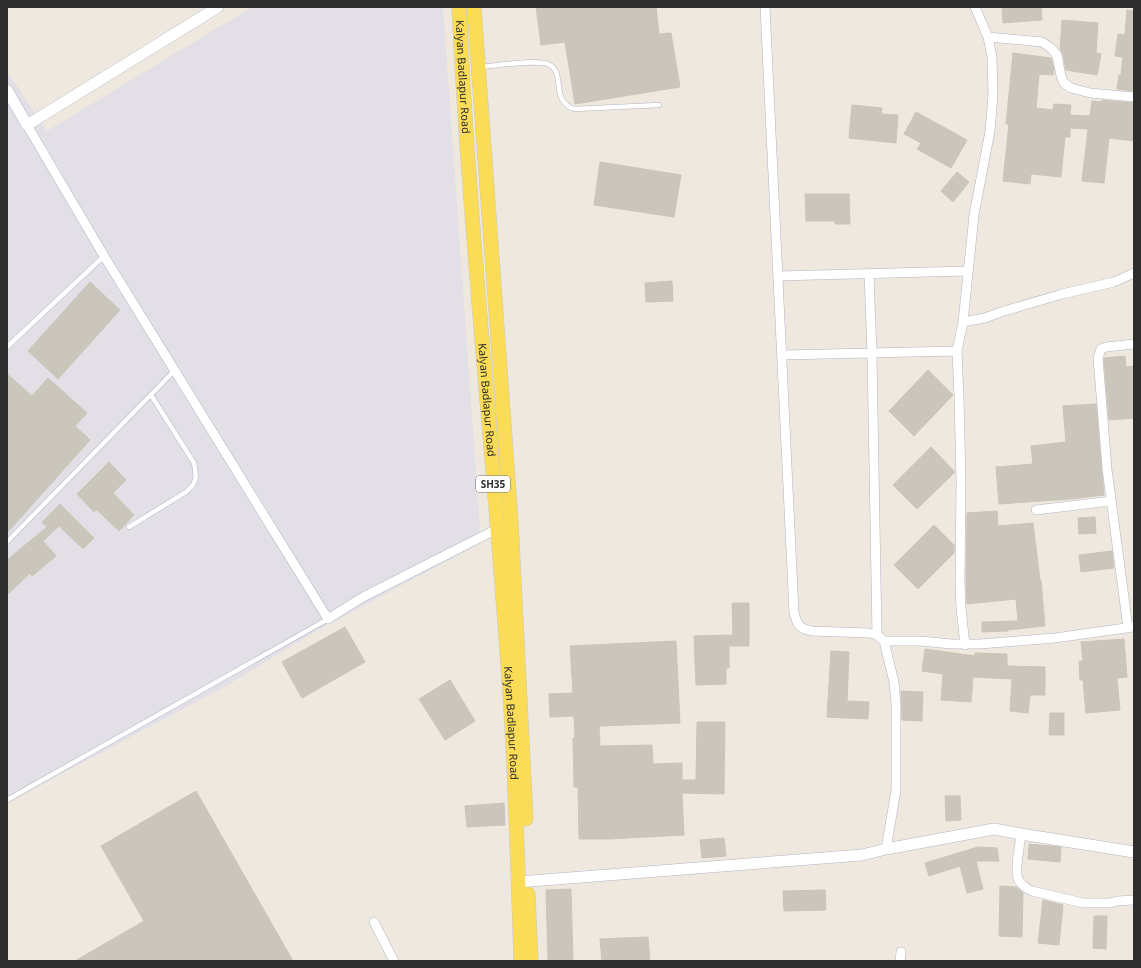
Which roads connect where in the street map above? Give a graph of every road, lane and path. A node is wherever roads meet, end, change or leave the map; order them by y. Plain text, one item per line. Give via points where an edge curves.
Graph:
1 (218, 7) edge
2 (459, 7) edge
3 (474, 7) edge
4 (765, 7) edge
5 (975, 7) edge
6 (988, 37) junction
7 (480, 67) junction
8 (7, 90) edge
9 (1134, 97) edge
10 (659, 105) dead end
11 (27, 125) junction
12 (104, 256) junction
13 (968, 271) junction
14 (869, 274) junction
15 (1134, 274) edge
16 (778, 276) junction
17 (963, 322) junction
18 (1134, 344) edge
19 (7, 346) edge
20 (957, 351) junction
21 (872, 353) junction
22 (782, 355) junction
23 (176, 370) junction
24 (151, 395) junction
25 (1111, 501) junction
26 (1036, 510) dead end
27 (511, 521) junction
28 (129, 527) dead end
29 (497, 529) junction
30 (7, 542) edge
31 (328, 619) junction
32 (1131, 627) edge
33 (880, 638) junction
34 (965, 644) junction
35 (7, 800) edge
36 (1021, 834) junction
37 (886, 849) junction
38 (1134, 852) edge
39 (523, 882) junction
40 (1134, 900) edge
41 (374, 922) dead end
42 (394, 961) edge
43 (521, 961) edge
44 (530, 961) edge

1 - 11 street
2 - 29 main road, Kalyan Badlapur Road / SH35 via 473,230
3 - 7 main road, Kalyan Badlapur Road / SH35
4 - 16 street
5 - 6 street
6 - 9 street via 1042,42 1057,55 1061,76 1064,83 1071,88 1090,93
6 - 13 street via 992,56 993,94 990,132 974,215
7 - 10 lane via 536,62 548,64 557,74 561,98 574,109
7 - 27 main road, Kalyan Badlapur Road / SH35
8 - 11 street
11 - 12 street
12 - 19 lane
12 - 23 street
13 - 14 street
13 - 17 street
14 - 16 street
14 - 21 street
15 - 17 street via 1114,282
16 - 22 street
17 - 20 street
18 - 25 street via 1106,347 1101,349 1098,358
20 - 21 street
20 - 34 street via 961,482 960,584
21 - 22 street
21 - 33 street
22 - 33 street via 794,613 797,624 812,631 869,633
23 - 24 lane
23 - 31 street
24 - 28 lane via 194,463 196,480 186,492
24 - 30 lane
25 - 26 street
25 - 32 street
27 - 29 street
27 - 39 main road, Kalyan Badlapur Road / SH35 via 524,762
29 - 31 street via 363,597
29 - 39 main road, Kalyan Badlapur Road / SH35
31 - 35 lane
32 - 34 street via 1055,638
33 - 34 street
33 - 37 street via 894,682 896,704 896,790
36 - 37 street via 994,829
36 - 38 street
36 - 40 street via 1016,872 1026,888 1083,902 1110,904
37 - 39 street via 862,855
39 - 43 main road, Kalyan Badlapur Road / SH35
39 - 44 main road, Kalyan Badlapur Road / SH35
41 - 42 street

